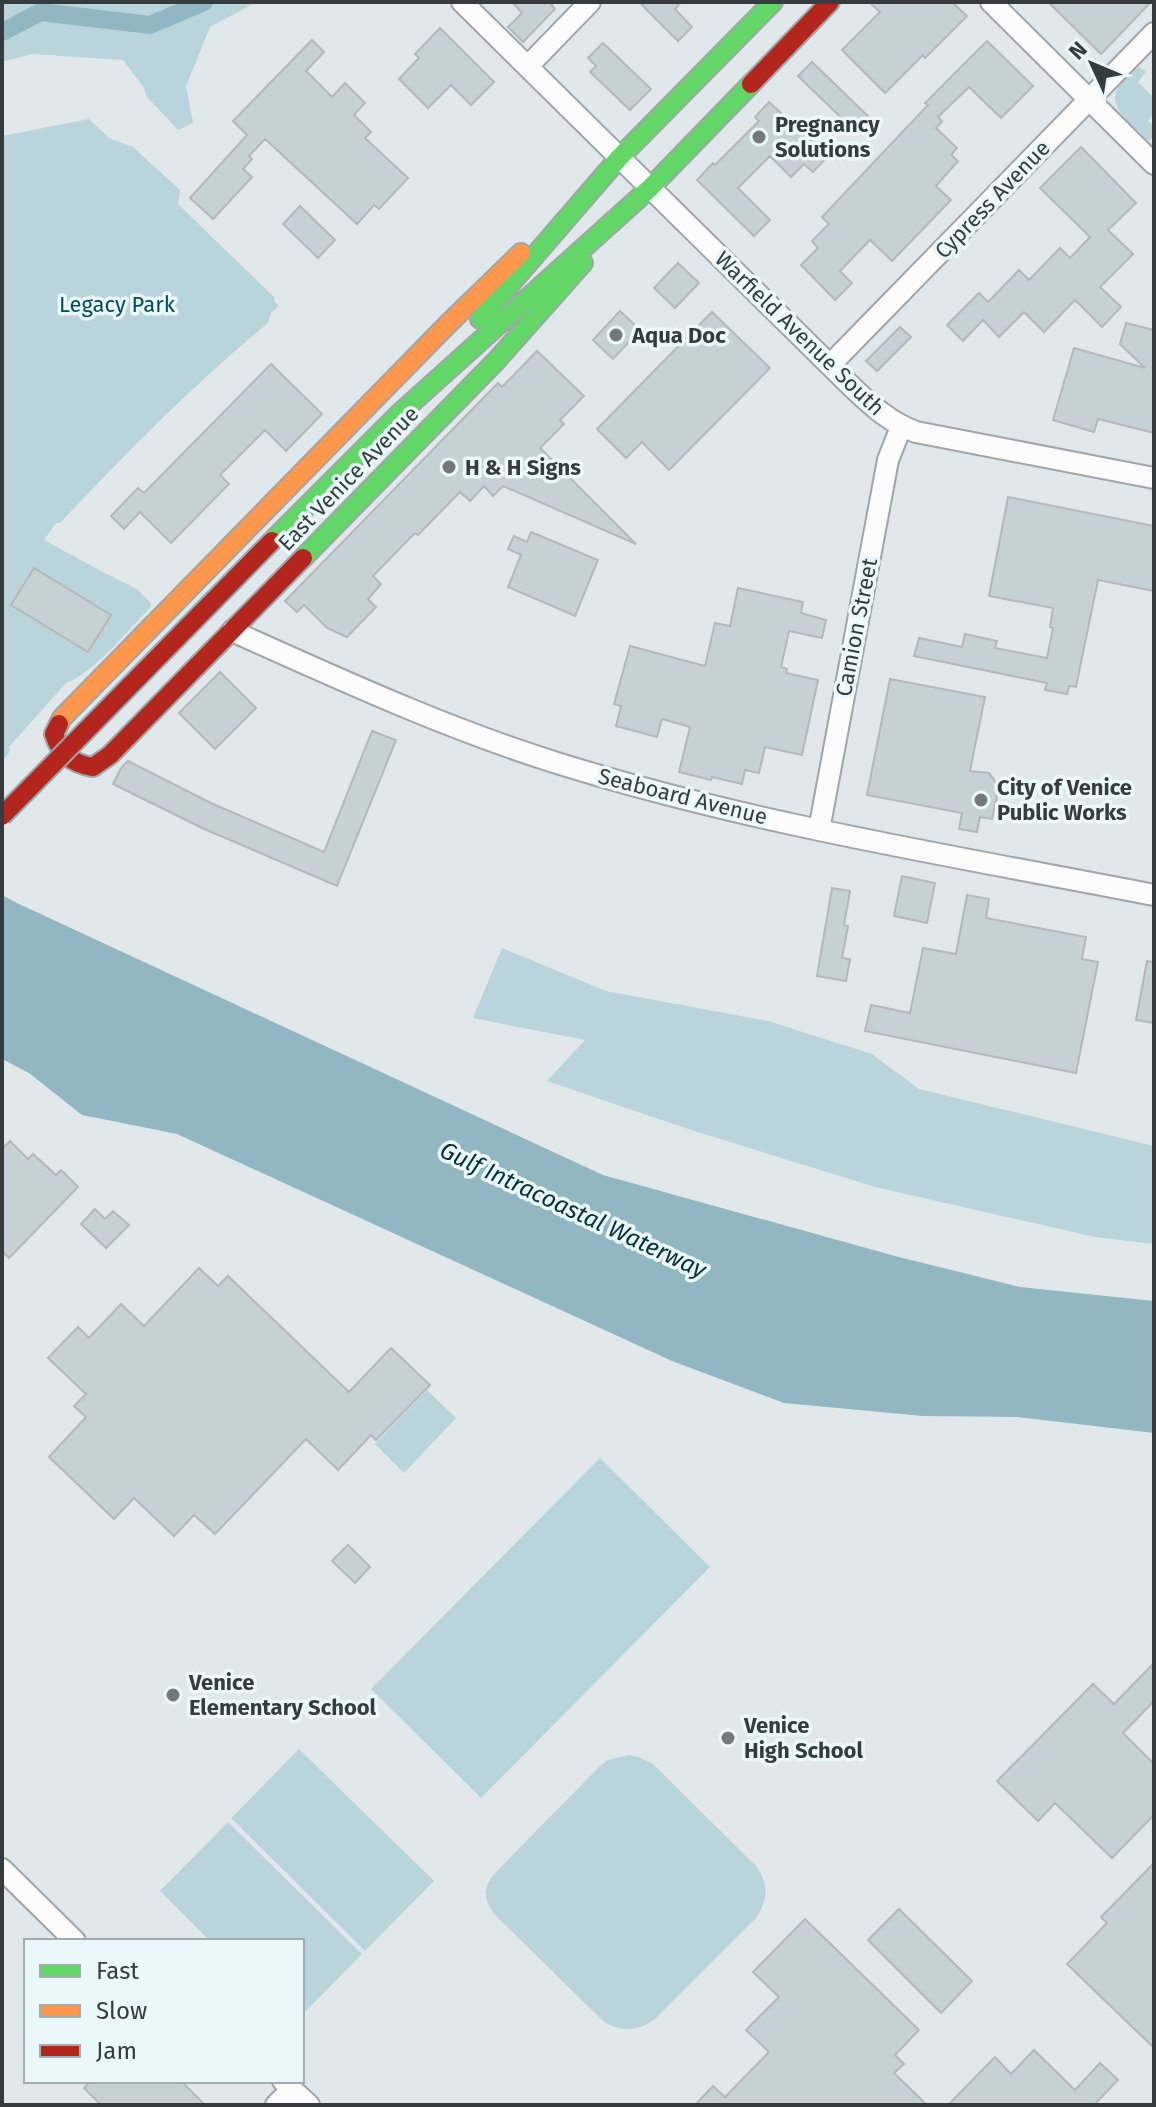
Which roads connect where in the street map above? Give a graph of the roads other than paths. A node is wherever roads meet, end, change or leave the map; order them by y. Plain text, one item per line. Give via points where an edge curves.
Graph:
1 (462, 2) edge
2 (590, 2) edge
3 (773, 2) edge
4 (830, 2) edge
5 (991, 2) edge
6 (1154, 33) edge
7 (528, 66) junction
8 (1089, 100) junction
9 (619, 158) junction
10 (1154, 164) edge
11 (650, 188) junction
12 (830, 365) junction
13 (398, 415) junction
14 (901, 427) junction
15 (1154, 478) edge
16 (232, 631) junction
17 (2, 816) edge
18 (819, 830) junction
19 (1154, 895) edge
20 (2, 1869) edge
21 (73, 1939) edge
22 (288, 2085) edge
23 (276, 2105) edge
24 (309, 2105) edge

1 - 7 street, Warfield Avenue South
2 - 7 street
3 - 9 main road, East Venice Avenue
4 - 11 main road, East Venice Avenue
5 - 8 street
6 - 8 street, Cypress Avenue
7 - 9 street, Warfield Avenue South
8 - 10 street
8 - 12 street, Cypress Avenue
9 - 11 street, Warfield Avenue South
9 - 13 main road, East Venice Avenue
9 - 16 main road, East Venice Avenue via 448,324 62,718 54,734 56,745 74,763 93,767 101,762
11 - 12 street, Warfield Avenue South
11 - 13 main road, East Venice Avenue
11 - 16 main road, East Venice Avenue via 496,361
12 - 14 street, Warfield Avenue South
13 - 17 main road, East Venice Avenue, bridge
14 - 15 street, Warfield Avenue South
14 - 18 street, Camion Street via 888,460
16 - 18 street, Seaboard Avenue via 392,702 559,764
18 - 19 street, Seaboard Avenue
20 - 21 street
22 - 23 street
22 - 24 street

